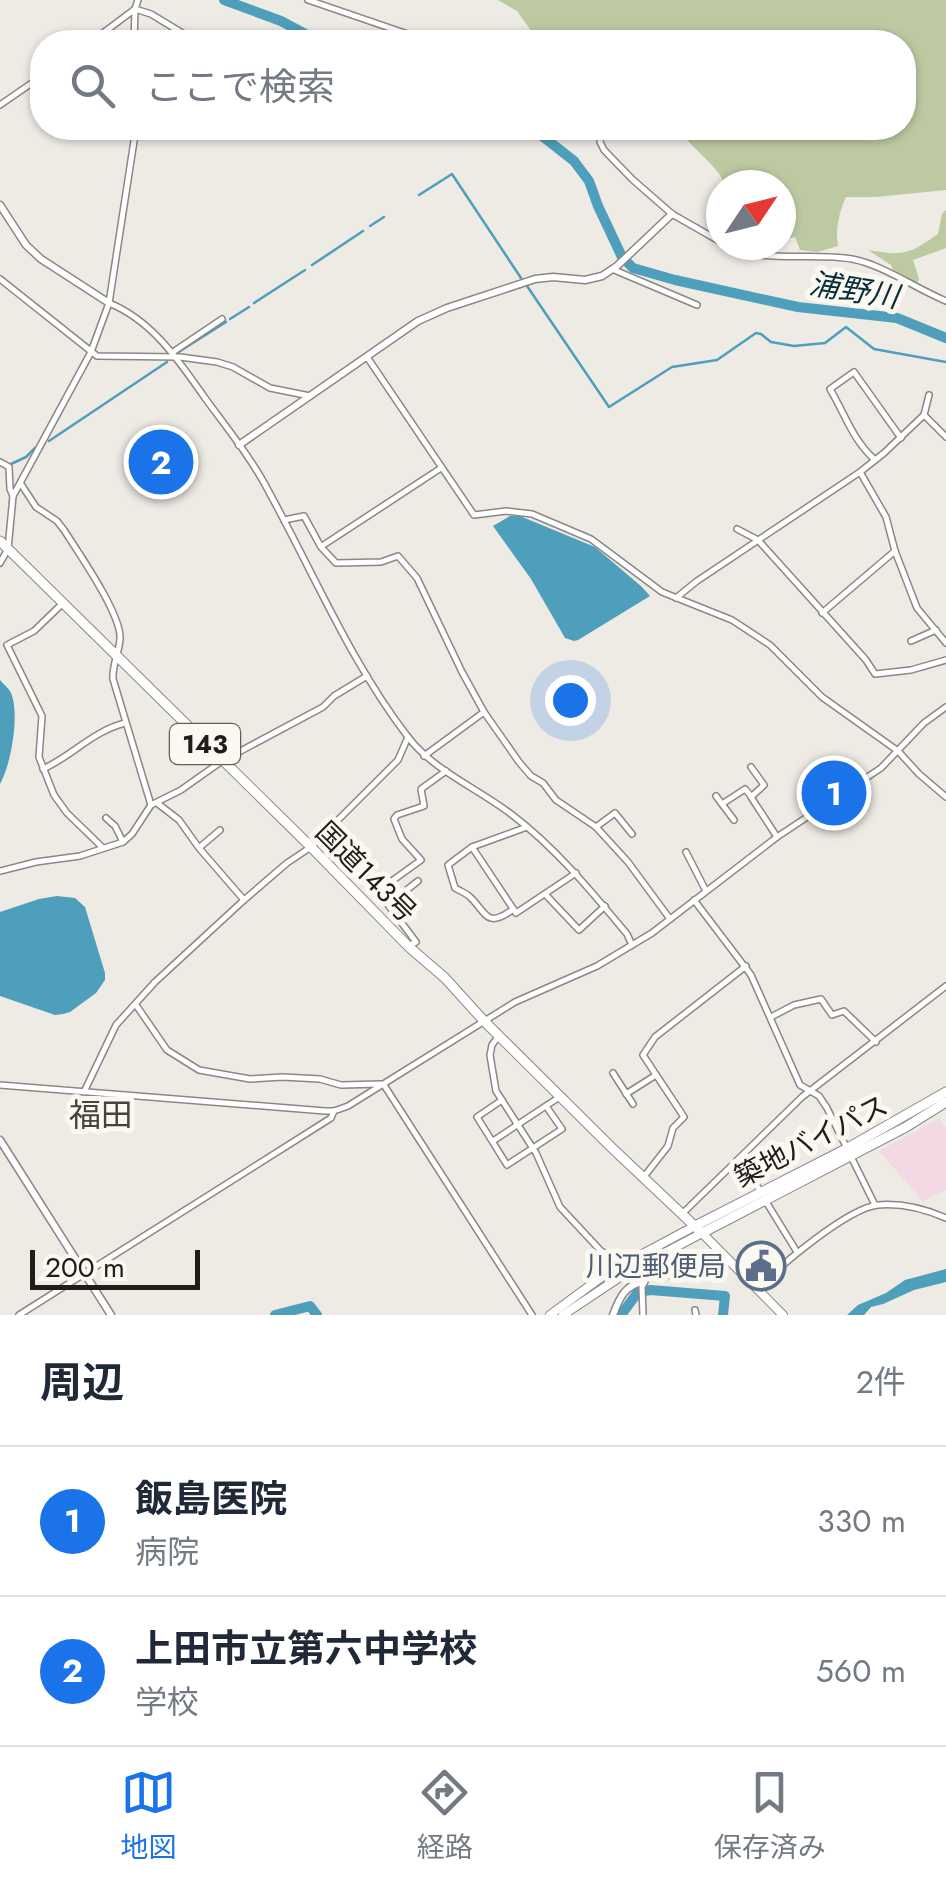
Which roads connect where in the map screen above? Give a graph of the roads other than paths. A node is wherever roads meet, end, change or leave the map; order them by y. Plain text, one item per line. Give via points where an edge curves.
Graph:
1 (308, 0) edge
2 (137, 3) edge
3 (105, 30) edge
4 (135, 30) edge
5 (177, 30) edge
6 (396, 30) edge
7 (30, 84) edge
8 (0, 105) edge
9 (134, 140) edge
10 (600, 140) edge
11 (0, 205) edge
12 (672, 214) junction
13 (706, 234) edge
14 (796, 256) edge
15 (615, 267) junction
16 (0, 280) edge
17 (946, 301) edge
18 (109, 303) junction
19 (697, 305) dead end
20 (222, 320) dead end
21 (92, 352) junction
22 (174, 354) junction
23 (367, 356) junction
24 (929, 394) dead end
25 (310, 396) junction
26 (924, 415) junction
27 (901, 438) junction
28 (946, 438) edge
29 (239, 446) junction
30 (876, 460) junction
31 (0, 462) edge
32 (440, 468) junction
33 (860, 472) junction
34 (22, 484) junction
35 (13, 496) junction
36 (284, 520) junction
37 (737, 528) dead end
38 (758, 540) junction
39 (0, 541) edge
40 (321, 547) junction
41 (8, 549) junction
42 (895, 551) junction
43 (0, 563) edge
44 (676, 598) junction
45 (62, 604) junction
46 (822, 613) junction
47 (936, 630) junction
48 (911, 642) dead end
49 (946, 643) edge
50 (116, 656) junction
51 (946, 660) edge
52 (366, 676) junction
53 (946, 708) edge
54 (484, 712) junction
55 (125, 723) junction
56 (408, 737) junction
57 (898, 751) junction
58 (424, 756) junction
59 (222, 761) junction
60 (750, 766) dead end
61 (42, 769) junction
62 (446, 771) junction
63 (716, 796) dead end
64 (751, 797) junction
65 (946, 797) edge
66 (154, 804) junction
67 (722, 804) junction
68 (106, 818) dead end
69 (734, 820) dead end
70 (528, 826) junction
71 (596, 827) junction
72 (220, 830) dead end
73 (326, 830) junction
74 (632, 834) dead end
75 (777, 837) junction
76 (123, 842) junction
77 (311, 847) junction
78 (102, 848) junction
79 (199, 848) junction
80 (472, 848) junction
81 (686, 852) dead end
82 (0, 871) edge
83 (576, 874) junction
84 (418, 881) dead end
85 (378, 891) junction
86 (706, 891) junction
87 (545, 894) junction
88 (244, 900) junction
89 (694, 900) junction
90 (389, 904) junction
91 (605, 906) junction
92 (512, 910) junction
93 (670, 919) junction
94 (632, 945) junction
95 (409, 946) junction
96 (746, 966) junction
97 (946, 986) edge
98 (136, 1005) junction
99 (771, 1016) junction
100 (484, 1021) junction
101 (499, 1036) junction
102 (876, 1042) junction
103 (613, 1073) dead end
104 (656, 1075) junction
105 (384, 1084) junction
106 (0, 1085) edge
107 (811, 1090) junction
108 (84, 1092) junction
109 (946, 1092) edge
110 (626, 1094) junction
111 (561, 1096) junction
112 (502, 1100) junction
113 (946, 1102) edge
114 (633, 1104) dead end
115 (546, 1106) junction
116 (334, 1111) junction
117 (518, 1124) junction
118 (0, 1140) edge
119 (493, 1141) junction
120 (533, 1148) junction
121 (848, 1152) junction
122 (738, 1160) junction
123 (643, 1178) junction
124 (763, 1196) junction
125 (875, 1205) junction
126 (682, 1214) junction
127 (946, 1218) edge
128 (698, 1230) junction
129 (797, 1252) junction
130 (658, 1255) junction
131 (624, 1263) junction
132 (653, 1267) junction
133 (694, 1270) dead end
134 (85, 1274) junction
135 (643, 1288) junction
136 (758, 1289) junction
137 (18, 1315) edge
138 (111, 1315) edge
139 (532, 1315) edge
140 (550, 1315) edge
141 (564, 1315) edge
142 (613, 1315) edge
143 (644, 1315) edge
144 (783, 1315) edge

1 - 6 street
2 - 3 street
2 - 4 street
2 - 5 street
7 - 8 street
9 - 18 street
10 - 12 street via 632,180
11 - 18 street via 41,259
12 - 13 street
12 - 15 street
14 - 17 street via 852,259
15 - 19 street
15 - 23 street via 590,280 535,279 447,308
16 - 21 street
18 - 21 street
18 - 22 street
20 - 22 street
21 - 22 street
21 - 34 street
22 - 25 street via 225,364 270,388
22 - 29 street
23 - 25 street
23 - 32 street
24 - 26 street
25 - 29 street
26 - 27 street
26 - 28 street
27 - 30 street
27 - 30 street via 854,372 830,389 849,429
29 - 36 street
30 - 33 street
31 - 35 street via 9,468
32 - 40 street
32 - 44 street via 474,515 532,514 591,539
33 - 38 street
33 - 42 street via 886,517
34 - 35 street
34 - 50 street via 36,507 64,530 103,593 120,630
35 - 41 street
36 - 40 street via 304,516
36 - 52 street
37 - 38 street
38 - 44 street
38 - 46 street
39 - 41 highway, 国道143号 / 143
40 - 54 street via 336,563 398,556 418,578
41 - 43 street
41 - 45 highway, 国道143号 / 143
42 - 46 street
42 - 47 street via 917,608
44 - 57 street via 752,632 822,697
45 - 50 highway, 国道143号 / 143
45 - 61 street via 7,645 42,716
46 - 51 street via 875,674
47 - 48 street
47 - 49 street
50 - 55 street via 113,679
50 - 59 highway, 国道143号 / 143
52 - 56 street
52 - 59 street
53 - 57 street
54 - 58 street
54 - 71 street via 531,776
55 - 61 street
55 - 66 street
56 - 58 street
56 - 73 street via 398,760
57 - 65 street
57 - 75 street
58 - 62 street
59 - 66 street
59 - 77 highway, 国道143号 / 143
60 - 64 street via 764,785
61 - 78 street via 67,813
62 - 70 street
62 - 85 street via 421,789 424,806 394,820 420,860
63 - 67 street
64 - 67 street via 745,789
64 - 75 street
66 - 76 street
66 - 79 street via 178,820
67 - 69 street
68 - 76 street
70 - 80 street
70 - 83 street
71 - 74 street via 615,814
71 - 93 street
72 - 79 street
73 - 77 street
73 - 85 street via 354,854
75 - 86 street
76 - 78 street
77 - 88 street
77 - 95 highway, 国道143号 / 143
78 - 82 street
79 - 88 street
80 - 92 street
80 - 92 street via 448,865 455,888 493,919
81 - 86 street
83 - 87 street
83 - 91 street
84 - 90 street
85 - 90 street
86 - 89 street
87 - 91 street via 579,930
87 - 92 street
88 - 98 street
89 - 93 street
89 - 96 street
90 - 95 street via 416,942
91 - 94 street
93 - 94 street
94 - 100 street
95 - 100 highway, 国道143号 / 143
96 - 99 street
96 - 104 street via 655,1036 642,1055
97 - 102 street
98 - 105 street via 167,1050 200,1070 250,1079
98 - 108 street via 116,1025
99 - 102 street via 821,999 832,1015 844,1011
99 - 107 street via 800,1085
100 - 101 highway, 国道143号 / 143
100 - 105 street
101 - 111 highway, 国道143号 / 143
101 - 112 street via 490,1068
102 - 107 street
103 - 110 street
104 - 110 street
104 - 123 street via 684,1117
105 - 116 street
105 - 139 street
106 - 108 street
107 - 121 street
107 - 122 street
108 - 116 street
109 - 121 highway, 築地バイパス
110 - 114 street
111 - 115 street
111 - 123 highway, 国道143号 / 143
112 - 117 street
112 - 119 street via 477,1117
113 - 121 highway, 築地バイパス
115 - 117 street
115 - 120 street via 562,1128
116 - 134 street
117 - 119 street
117 - 120 street
118 - 134 street
119 - 120 street via 508,1164
120 - 131 street via 560,1207 601,1251
121 - 124 highway, 築地バイパス
121 - 125 street
122 - 124 street
122 - 126 street
123 - 126 highway, 国道143号 / 143
124 - 128 highway, 築地バイパス
124 - 129 street
125 - 127 street
125 - 129 street
126 - 128 highway, 国道143号 / 143
128 - 130 main road
128 - 131 main road
128 - 136 main road
129 - 136 street
130 - 132 street
130 - 141 main road
131 - 140 main road
132 - 133 street via 678,1278
132 - 135 street
134 - 137 street
134 - 138 street
135 - 142 street via 630,1286
135 - 143 street
136 - 144 main road

